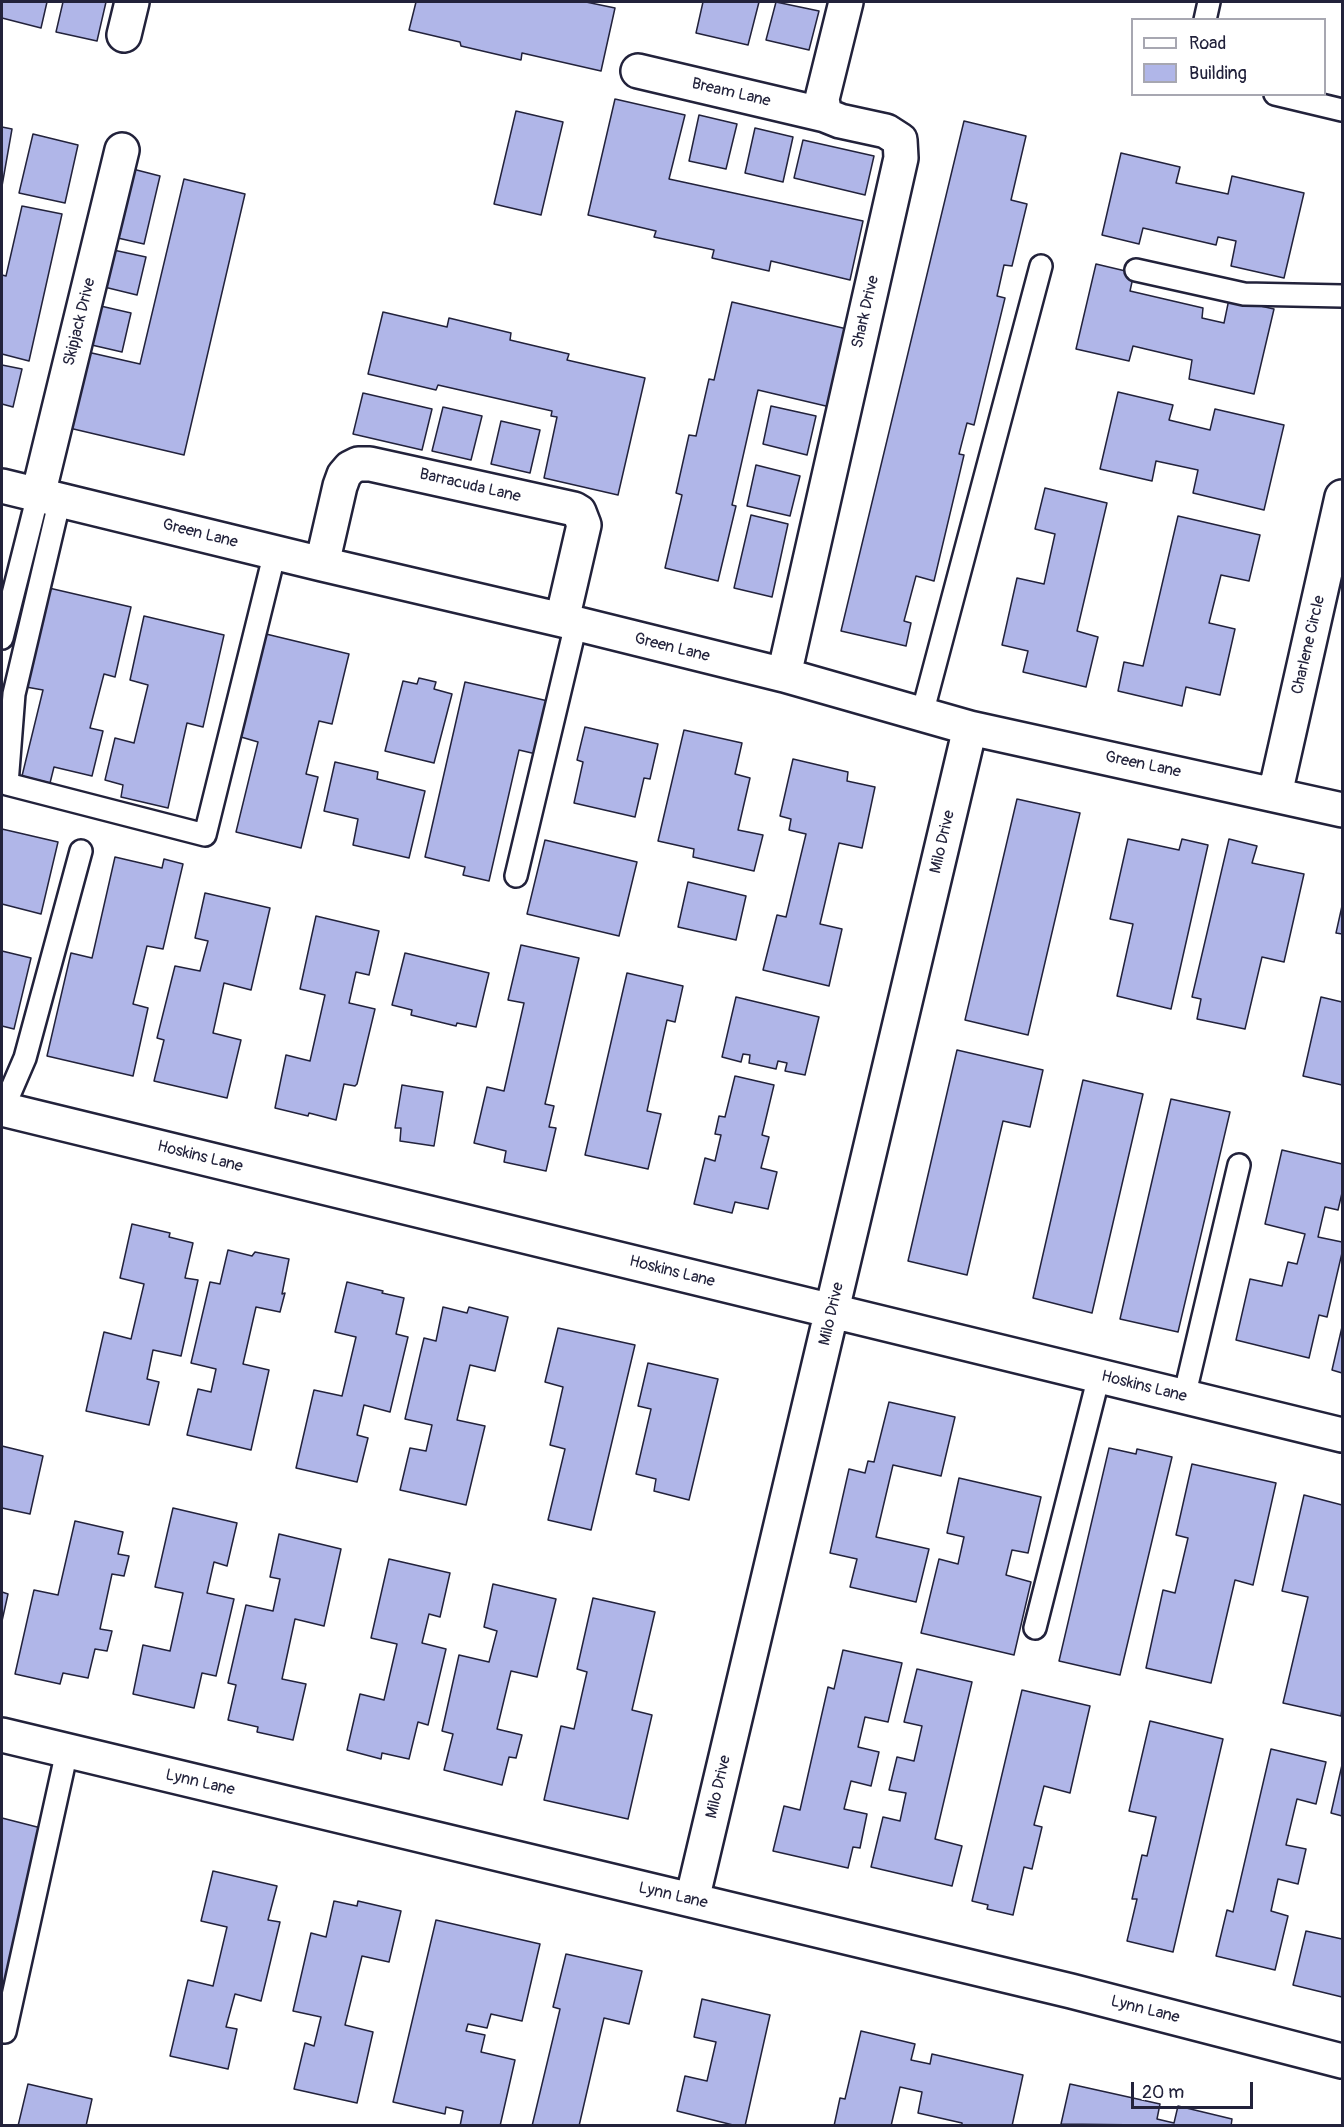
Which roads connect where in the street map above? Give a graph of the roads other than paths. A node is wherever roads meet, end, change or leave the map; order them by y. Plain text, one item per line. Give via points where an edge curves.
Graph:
1 (132, 2) edge
2 (846, 2) edge
3 (1209, 2) edge
4 (1205, 18) edge
5 (124, 35) dead end
6 (638, 71) dead end
7 (1283, 96) edge
8 (1342, 110) edge
9 (825, 115) junction
10 (122, 150) dead end
11 (1041, 266) dead end
12 (1136, 270) dead end
13 (1342, 296) edge
14 (2, 486) edge
15 (49, 497) junction
16 (1342, 497) edge
17 (275, 552) junction
18 (322, 564) junction
19 (569, 622) junction
20 (2, 638) edge
21 (784, 675) junction
22 (922, 714) junction
23 (970, 728) junction
24 (1275, 794) junction
25 (1342, 810) edge
26 (81, 850) dead end
27 (516, 876) dead end
28 (2, 1109) edge
29 (1239, 1165) dead end
30 (832, 1311) junction
31 (1099, 1376) junction
32 (1184, 1397) junction
33 (1342, 1435) edge
34 (1035, 1628) dead end
35 (2, 1736) edge
36 (67, 1751) junction
37 (692, 1900) junction
38 (5, 2032) dead end
39 (1342, 2061) edge

1 - 5 street
2 - 9 street via 822,99
3 - 4 lane
6 - 9 street, Bream Lane
7 - 8 lane
9 - 21 street, Shark Drive via 886,131 900,140 901,159
10 - 15 street, Skipjack Drive
11 - 22 lane
12 - 13 lane via 1244,294
14 - 15 street, Green Lane
15 - 17 street, Green Lane
15 - 17 lane via 14,694 7,784 205,835
15 - 20 lane
16 - 24 street, Charlene Circle
17 - 18 street, Green Lane
18 - 19 street, Green Lane
18 - 19 street, Barracuda Lane via 340,486 344,475 358,464 574,509 584,525
19 - 21 street, Green Lane
19 - 27 lane
21 - 22 street, Green Lane
22 - 23 street, Green Lane
23 - 24 street, Green Lane
23 - 30 street, Milo Drive
24 - 25 street, Green Lane
26 - 28 lane via 25,1058
28 - 30 street, Hoskins Lane
29 - 32 lane
30 - 31 street, Hoskins Lane
30 - 37 street, Milo Drive
31 - 32 street, Hoskins Lane
31 - 34 lane
32 - 33 street, Hoskins Lane
35 - 36 street, Lynn Lane
36 - 37 street, Lynn Lane
36 - 38 lane
37 - 39 street, Lynn Lane

